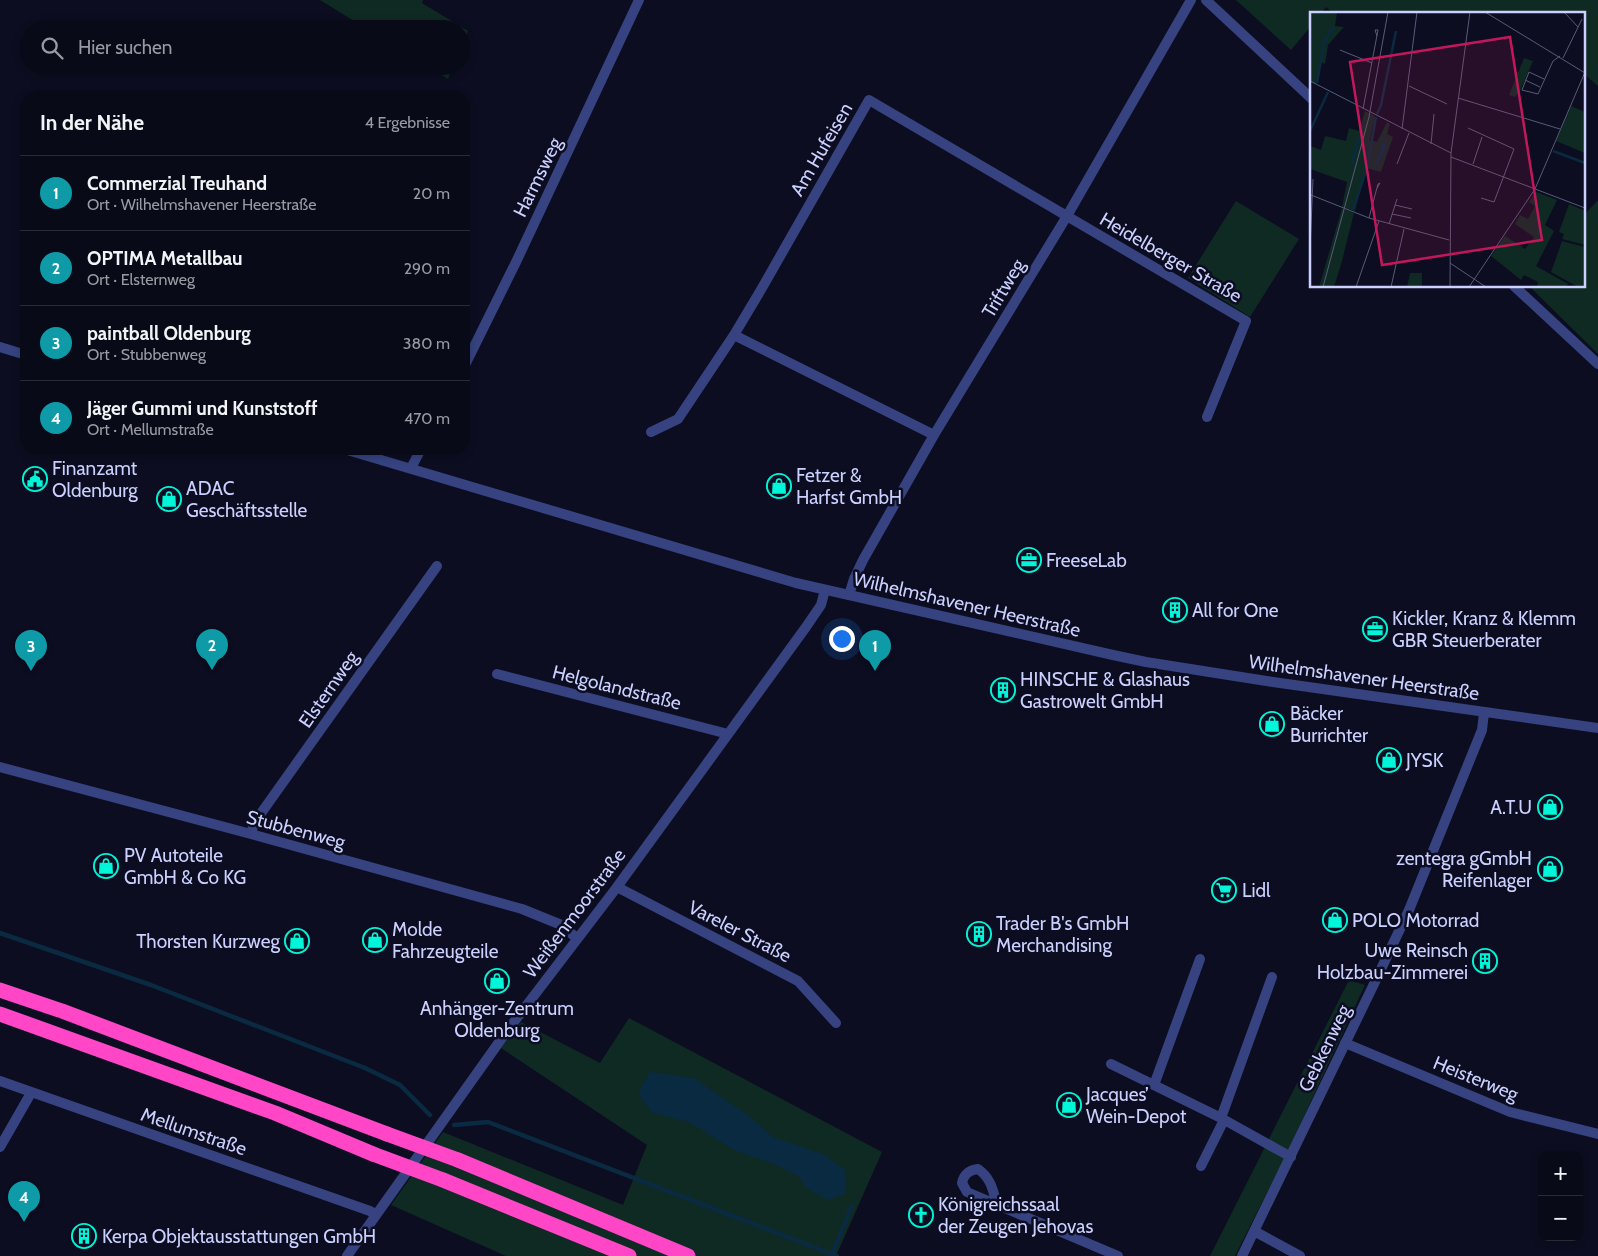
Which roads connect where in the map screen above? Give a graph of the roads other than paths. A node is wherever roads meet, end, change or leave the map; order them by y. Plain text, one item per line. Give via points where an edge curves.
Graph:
1 (639, 0) edge
2 (1191, 0) edge
3 (1206, 0) edge
4 (1310, 97) edge
5 (1067, 216) junction
6 (1516, 288) edge
7 (734, 335) junction
8 (0, 347) edge
9 (20, 353) edge
10 (470, 355) edge
11 (1598, 364) edge
12 (1207, 416) dead end
13 (651, 432) dead end
14 (934, 435) junction
15 (365, 455) edge
16 (419, 455) edge
17 (411, 468) junction
18 (436, 566) dead end
19 (825, 590) junction
20 (849, 596) junction
21 (497, 674) dead end
22 (1484, 712) junction
23 (1598, 728) edge
24 (728, 734) junction
25 (0, 767) edge
26 (251, 834) junction
27 (617, 887) junction
28 (577, 938) junction
29 (1200, 959) dead end
30 (1272, 977) dead end
31 (0, 990) edge
32 (0, 1014) edge
33 (836, 1023) dead end
34 (1345, 1043) junction
35 (1112, 1064) dead end
36 (0, 1081) edge
37 (1154, 1085) junction
38 (31, 1093) junction
39 (1222, 1119) junction
40 (1598, 1134) edge
41 (0, 1147) edge
42 (1291, 1157) junction
43 (1202, 1166) dead end
44 (997, 1205) dead end
45 (376, 1215) junction
46 (1254, 1231) junction
47 (347, 1256) edge
48 (628, 1256) edge
49 (688, 1256) edge
50 (1118, 1256) edge
51 (1242, 1256) edge
52 (1300, 1256) edge

1 - 10 street, Harmsweg
2 - 5 street, Triftweg
3 - 4 street
5 - 7 street, Am Hufeisen via 869,100
5 - 12 street, Heidelberger Straße via 1246,321
5 - 14 street, Triftweg
6 - 11 street
7 - 13 street, Am Hufeisen via 678,419
7 - 14 street
8 - 9 street
14 - 20 street, Triftweg via 863,560
15 - 17 street, Wilhelmshavener Heerstraße
16 - 17 street
17 - 19 street, Wilhelmshavener Heerstraße via 714,560
18 - 26 street, Elsternweg via 254,823
19 - 20 street, Wilhelmshavener Heerstraße
19 - 24 street, Weißenmoorstraße via 821,605
20 - 22 street, Wilhelmshavener Heerstraße via 1146,662
21 - 24 street, Helgolandstraße
22 - 23 street, Wilhelmshavener Heerstraße
22 - 34 street, Gebkenweg via 1482,730 1409,910
24 - 27 street, Weißenmoorstraße
25 - 26 street, Stubbenweg
26 - 28 street, Stubbenweg via 522,909 559,924
27 - 28 street, Weißenmoorstraße
27 - 33 street, Vareler Straße via 798,981
28 - 45 street, Weißenmoorstraße
29 - 37 street
30 - 39 street
31 - 49 highway, bridge via 458,1160
32 - 48 highway, bridge via 276,1113
34 - 40 street, Heisterweg via 1510,1112
34 - 42 street, Gebkenweg
35 - 37 street
36 - 38 street, Mellumstraße
37 - 39 street
38 - 41 street
38 - 45 street, Mellumstraße
39 - 42 street
39 - 43 street
42 - 46 street, Gebkenweg
44 - 50 street
45 - 47 street, Weißenmoorstraße
46 - 51 street, Gebkenweg
46 - 52 street

